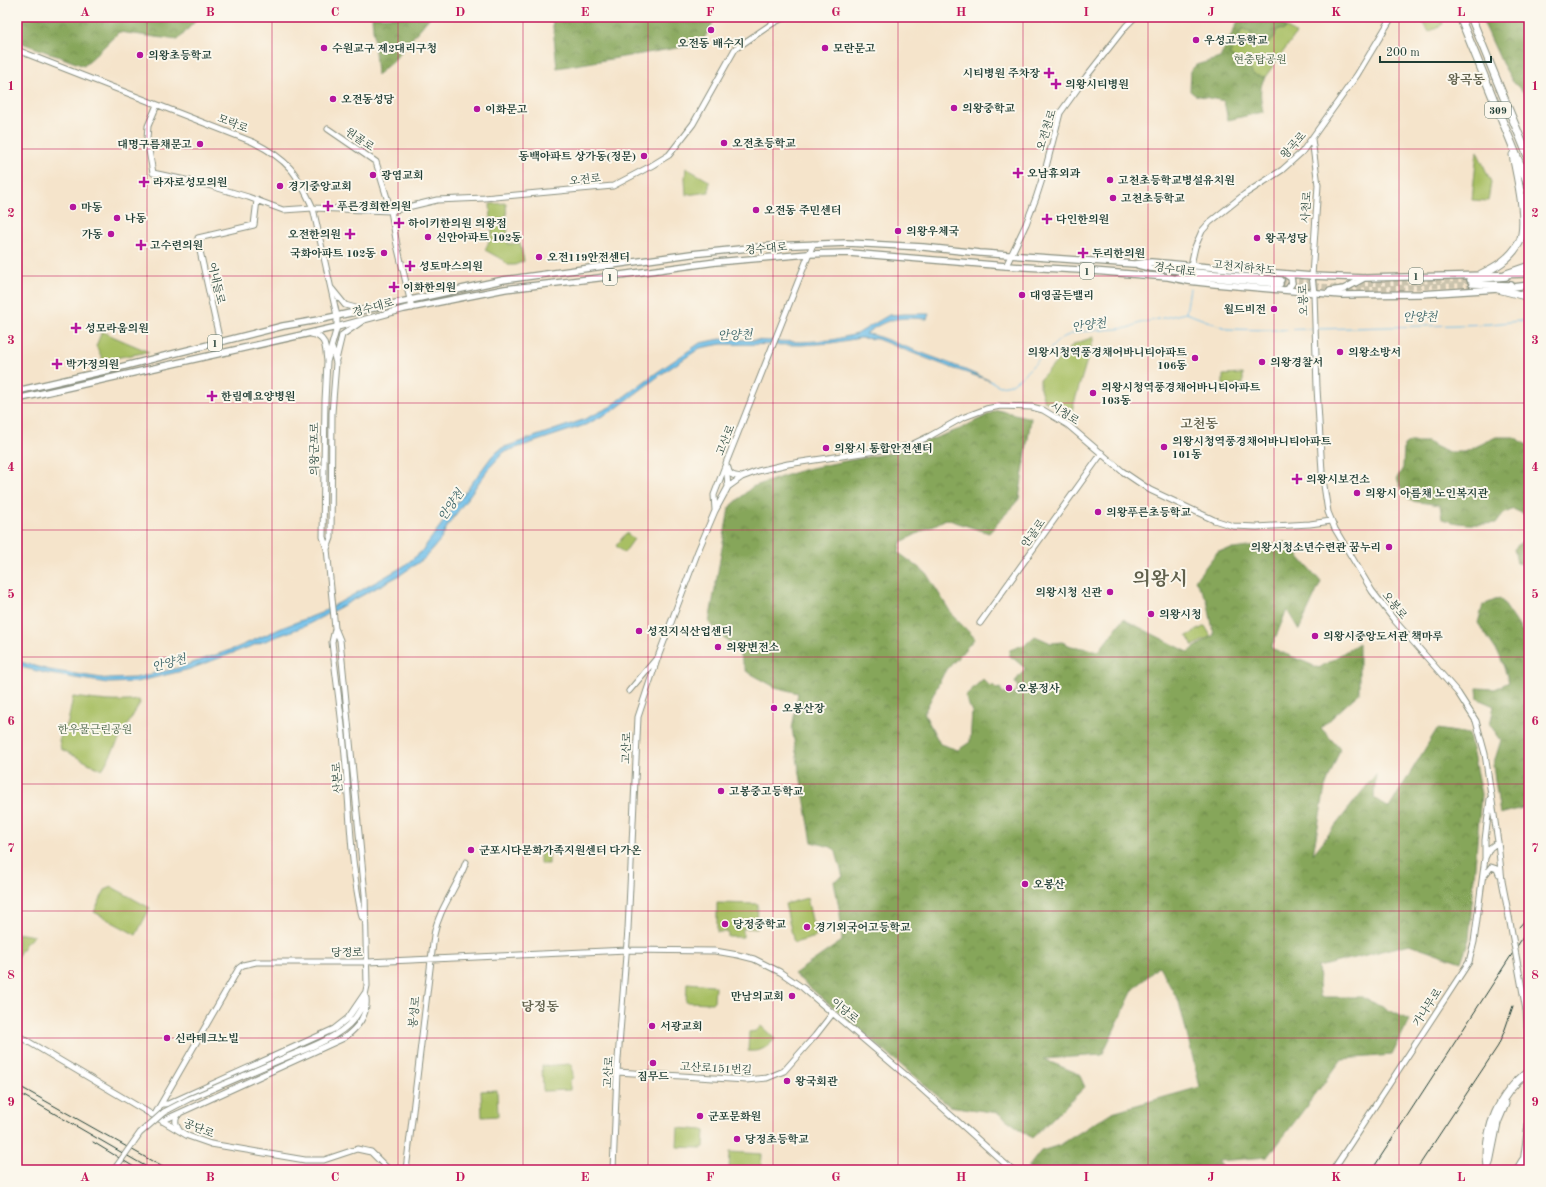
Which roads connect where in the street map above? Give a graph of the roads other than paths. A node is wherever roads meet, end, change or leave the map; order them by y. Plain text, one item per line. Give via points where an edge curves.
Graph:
1 (785, 17) edge
2 (1135, 17) edge
3 (1392, 17) edge
4 (1460, 17) edge
5 (1472, 20) edge
6 (17, 50) edge
7 (157, 105) junction
8 (1514, 121) junction
9 (328, 129) dead end
10 (1312, 139) junction
11 (1512, 143) junction
12 (1529, 150) edge
13 (1529, 159) edge
14 (1528, 183) edge
15 (1529, 190) edge
16 (257, 200) junction
17 (313, 208) junction
18 (391, 211) junction
19 (813, 244) junction
20 (808, 254) junction
21 (1011, 255) junction
22 (1134, 264) junction
23 (1192, 265) junction
24 (1006, 266) junction
25 (1529, 266) edge
26 (1285, 274) junction
27 (1481, 274) junction
28 (1506, 274) junction
29 (1529, 274) edge
30 (1520, 275) junction
31 (1312, 276) junction
32 (1168, 277) junction
33 (1364, 278) junction
34 (1526, 285) edge
35 (331, 288) junction
36 (1498, 289) junction
37 (1283, 290) junction
38 (1314, 293) junction
39 (1333, 294) junction
40 (1529, 297) edge
41 (410, 300) junction
42 (412, 308) junction
43 (362, 310) junction
44 (337, 316) junction
45 (364, 320) junction
46 (337, 327) junction
47 (308, 333) junction
48 (220, 342) junction
49 (332, 348) junction
50 (327, 362) junction
51 (336, 363) junction
52 (17, 391) edge
53 (17, 399) edge
54 (1102, 453) junction
55 (726, 463) junction
56 (742, 477) junction
57 (728, 487) junction
58 (715, 511) junction
59 (1331, 521) junction
60 (327, 549) junction
61 (332, 594) joint
62 (980, 623) dead end
63 (658, 657) junction
64 (629, 691) dead end
65 (1491, 792) junction
66 (1498, 842) junction
67 (1485, 858) junction
68 (466, 862) dead end
69 (1482, 881) junction
70 (1502, 881) junction
71 (627, 950) junction
72 (430, 959) junction
73 (367, 962) junction
74 (365, 993) junction
75 (833, 1013) junction
76 (1529, 1027) edge
77 (17, 1035) edge
78 (1529, 1052) edge
79 (1529, 1071) edge
80 (617, 1072) junction
81 (1529, 1076) edge
82 (1519, 1082) junction
83 (178, 1099) junction
84 (161, 1104) junction
85 (182, 1111) junction
86 (154, 1116) junction
87 (1529, 1117) edge
88 (162, 1121) junction
89 (180, 1131) junction
90 (1525, 1152) junction
91 (1490, 1168) edge
92 (114, 1170) edge
93 (389, 1170) edge
94 (406, 1170) edge
95 (613, 1170) edge
96 (1012, 1170) edge
97 (1333, 1170) edge
98 (1516, 1170) edge
99 (1522, 1170) edge

1 - 18 street, 오전로 via 735,49 693,124 670,154 613,186 437,200
2 - 21 street, 오전천로 via 1060,113 1036,198
3 - 10 street, 왕곡로
4 - 11 highway, 309
5 - 8 highway, 309
6 - 7 street, 모락로
7 - 16 street, 오전로 via 148,126 147,139 153,173 208,185
7 - 17 street, 모락로 via 268,150 291,168
8 - 12 highway
8 - 13 highway, 309
9 - 18 street, 원골로 via 376,162
10 - 23 street, 왕곡로 via 1282,170 1245,194 1210,222 1202,231 1195,247
10 - 31 street, 사천로 via 1318,185
11 - 14 highway, 309
11 - 27 highway via 1522,212 1520,242 1505,261
14 - 15 highway
16 - 17 street, 오전로 via 283,210
16 - 48 street, 어내들로 via 254,225 198,238
17 - 18 street, 오전로
17 - 35 street, 모락로
18 - 41 street, 원골로
19 - 20 street
19 - 21 main road, 경수대로 / 1 via 869,244
19 - 41 main road, 경수대로 / 1 via 691,254 550,273 503,280
20 - 24 main road, 경수대로 / 1 via 849,253
20 - 42 main road, 경수대로 / 1 via 716,262 505,289
20 - 55 street, 고산로
21 - 22 main road, 경수대로 / 1
21 - 24 street, 오전천로
22 - 23 main road, 경수대로 / 1 via 1151,262
22 - 32 main road, 고천지하차도 / 1 via 1150,268 1280,282 1191,276
23 - 26 main road, 경수대로 / 1
24 - 32 main road, 경수대로 / 1
25 - 28 highway
26 - 31 main road, 경수대로 / 1
26 - 37 main road via 1291,278 1292,283 1288,289
27 - 28 main road, 경수대로 / 1
27 - 33 main road, 경수대로 / 1
28 - 30 main road, 경수대로 / 1
29 - 30 main road, 경수대로 / 1
30 - 34 main road, 1 via 1471,282
31 - 33 main road, 경수대로 / 1
31 - 38 street, 오봉로
32 - 37 main road, 경수대로 / 1
33 - 39 main road via 1344,289 1330,291 1329,293
34 - 36 main road, 경수대로 / 1
35 - 43 street via 345,305
35 - 44 street, 모락로
36 - 39 main road, 경수대로 / 1 via 1421,294
36 - 40 highway
37 - 38 main road, 경수대로 / 1
38 - 39 main road, 경수대로 / 1
38 - 59 street, 오봉로 via 1322,472
41 - 42 street, 원골로
41 - 43 main road, 경수대로 / 1
42 - 45 main road, 경수대로 / 1
43 - 44 main road, 경수대로 / 1
44 - 46 street, 모락로
44 - 48 main road, 경수대로 / 1
45 - 46 main road, 경수대로 / 1
45 - 51 street via 342,335
46 - 47 main road, 경수대로 / 1
46 - 49 street, 의왕군포로
47 - 50 street via 324,340
47 - 53 main road, 경수대로 / 1
48 - 52 main road, 경수대로 / 1
49 - 50 street, 의왕군포로
49 - 51 street, 의왕군포로
50 - 60 street, 의왕군포로 via 323,511 323,537
51 - 60 street, 의왕군포로 via 332,412 331,538
54 - 56 street, 시청로 via 1068,425 1043,410 1000,406 962,418 908,446 788,464
54 - 59 street, 시청로 via 1122,471 1150,490 1214,520 1233,526 1289,526
54 - 62 street, 안골로
55 - 56 street via 729,472
55 - 57 street, 고산로
55 - 58 street via 714,495
56 - 57 street, 시청로
57 - 58 street, 고산로
58 - 63 street, 고산로
59 - 65 street, 오봉로 via 1372,591 1473,714 1485,754
60 - 61 street, 의왕군포로
61 - 73 street, 산본로 via 335,626 332,642 357,895 365,927
63 - 64 street
63 - 71 street, 고산로 via 639,713 637,727
65 - 66 street, 오봉로
65 - 67 street, 가나무로
66 - 67 street via 1490,848
66 - 70 street, 오봉로
67 - 69 street, 가나무로
68 - 72 street, 봉성로 via 459,881 439,915
69 - 70 street via 1491,867 1497,869
69 - 97 street, 가나무로 via 1469,962
70 - 76 street, 오봉로, bridge
71 - 72 street, 당정로
71 - 75 street, 이당로 via 715,951 754,959 780,972
71 - 80 street, 고산로
72 - 73 street, 당정로
72 - 94 street, 봉성로
73 - 74 street, 산본로
73 - 84 street, 당정로 via 256,962 239,968
74 - 83 street via 348,1018 334,1029
74 - 85 street via 367,1005 363,1017 344,1038
74 - 92 street, 산본로, bridge via 360,1010 340,1032 164,1112 140,1133
75 - 80 street, 고산로151번길 via 784,1071 767,1078 746,1080
75 - 96 street, 이당로
76 - 78 street
77 - 86 street, 공단로
79 - 82 highway
80 - 95 street, 고산로
81 - 82 highway
82 - 91 highway via 1505,1096 1491,1122 1486,1154
83 - 84 street
83 - 85 street via 174,1108
84 - 86 street, 당정로
85 - 88 street
85 - 89 street via 175,1122
86 - 88 street, 공단로
87 - 90 street
88 - 89 street, 공단로
89 - 93 street, 공단로 via 211,1144 305,1160 324,1160 357,1148 371,1152
90 - 98 street
90 - 99 street

